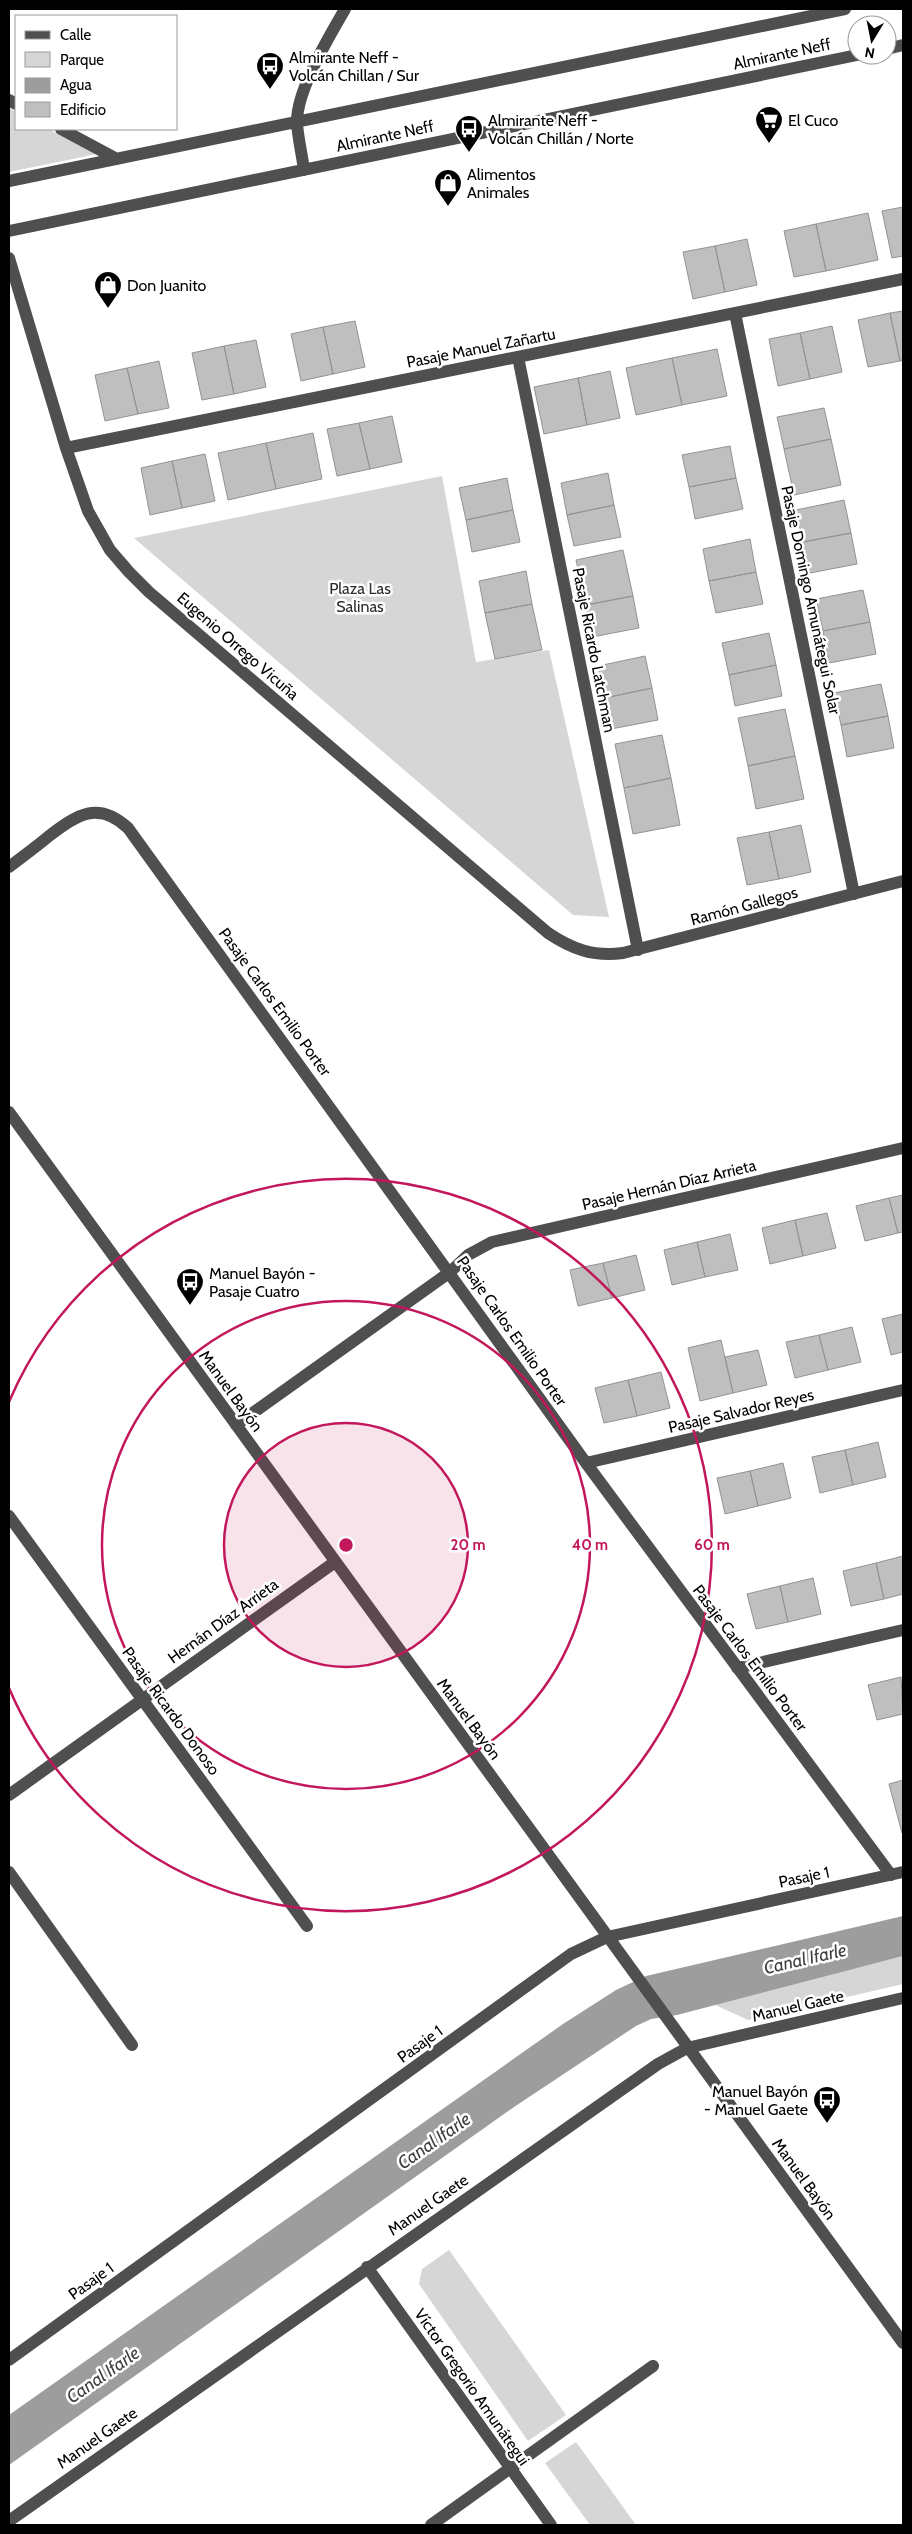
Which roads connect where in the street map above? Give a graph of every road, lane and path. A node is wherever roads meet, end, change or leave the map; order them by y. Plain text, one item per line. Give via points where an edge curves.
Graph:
1 (345, 9) edge
2 (845, 9) edge
3 (847, 57) edge
4 (297, 122) junction
5 (64, 130) edge
6 (117, 158) junction
7 (304, 170) junction
8 (9, 181) edge
9 (9, 232) edge
10 (9, 258) edge
11 (903, 279) edge
12 (735, 313) junction
13 (518, 357) junction
14 (66, 448) junction
15 (9, 867) edge
16 (903, 881) edge
17 (854, 894) junction
18 (638, 950) junction
19 (592, 953) joint
20 (9, 1112) edge
21 (903, 1148) edge
22 (450, 1272) junction
23 (903, 1390) edge
24 (236, 1425) junction
25 (586, 1463) junction
26 (9, 1516) edge
27 (334, 1562) junction
28 (903, 1630) edge
29 (737, 1668) junction
30 (142, 1699) junction
31 (9, 1795) edge
32 (9, 1872) edge
33 (897, 1873) edge
34 (307, 1926) dead end
35 (607, 1937) junction
36 (903, 1998) edge
37 (132, 2045) dead end
38 (687, 2048) junction
39 (367, 2267) junction
40 (903, 2343) edge
41 (9, 2360) edge
42 (653, 2366) dead end
43 (510, 2468) junction
44 (9, 2521) edge
45 (431, 2525) edge
46 (551, 2525) edge

1 - 4 street via 313,70
2 - 4 street, Almirante Neff
3 - 7 street, Almirante Neff
4 - 6 street, Almirante Neff
4 - 7 street
5 - 6 street
6 - 8 street, Almirante Neff
7 - 9 street, Almirante Neff
10 - 14 street, Eugenio Orrego Vicuña
11 - 12 street, Pasaje Manuel Zañartu
12 - 13 street, Pasaje Manuel Zañartu
12 - 17 street, Pasaje Domingo Amunátegui Solar
13 - 14 street, Pasaje Manuel Zañartu
13 - 18 street, Pasaje Ricardo Latchman
14 - 19 street, Eugenio Orrego Vicuña via 88,511 98,531 128,572 548,933 576,949
15 - 22 street, Pasaje Carlos Emilio Porter via 72,819 87,813 103,813 117,818 128,828
16 - 17 street, Ramón Gallegos
17 - 18 street, Ramón Gallegos
18 - 19 street, Ramón Gallegos via 607,955
20 - 24 street, Manuel Bayón
21 - 22 street, Pasaje Hernán Díaz Arrieta via 492,1242 468,1255
22 - 24 street
22 - 25 street, Pasaje Carlos Emilio Porter
23 - 25 street, Pasaje Salvador Reyes
24 - 27 street, Manuel Bayón
25 - 29 street, Pasaje Carlos Emilio Porter
26 - 30 street, Pasaje Ricardo Donoso
27 - 30 street, Hernán Díaz Arrieta
27 - 35 street, Manuel Bayón
28 - 29 street
29 - 33 street, Pasaje Carlos Emilio Porter
30 - 31 street, Hernán Díaz Arrieta
30 - 34 street, Pasaje Ricardo Donoso
32 - 37 street
33 - 35 street, Pasaje 1
35 - 38 street, Manuel Bayón
35 - 41 street, Pasaje 1 via 571,1954
36 - 38 street, Manuel Gaete
38 - 39 street, Manuel Gaete via 636,2078
38 - 40 street, Manuel Bayón
39 - 43 street, Víctor Gregorio Amunátegui
39 - 44 street, Manuel Gaete
42 - 43 street
43 - 45 street
43 - 46 street, Víctor Gregorio Amunátegui

